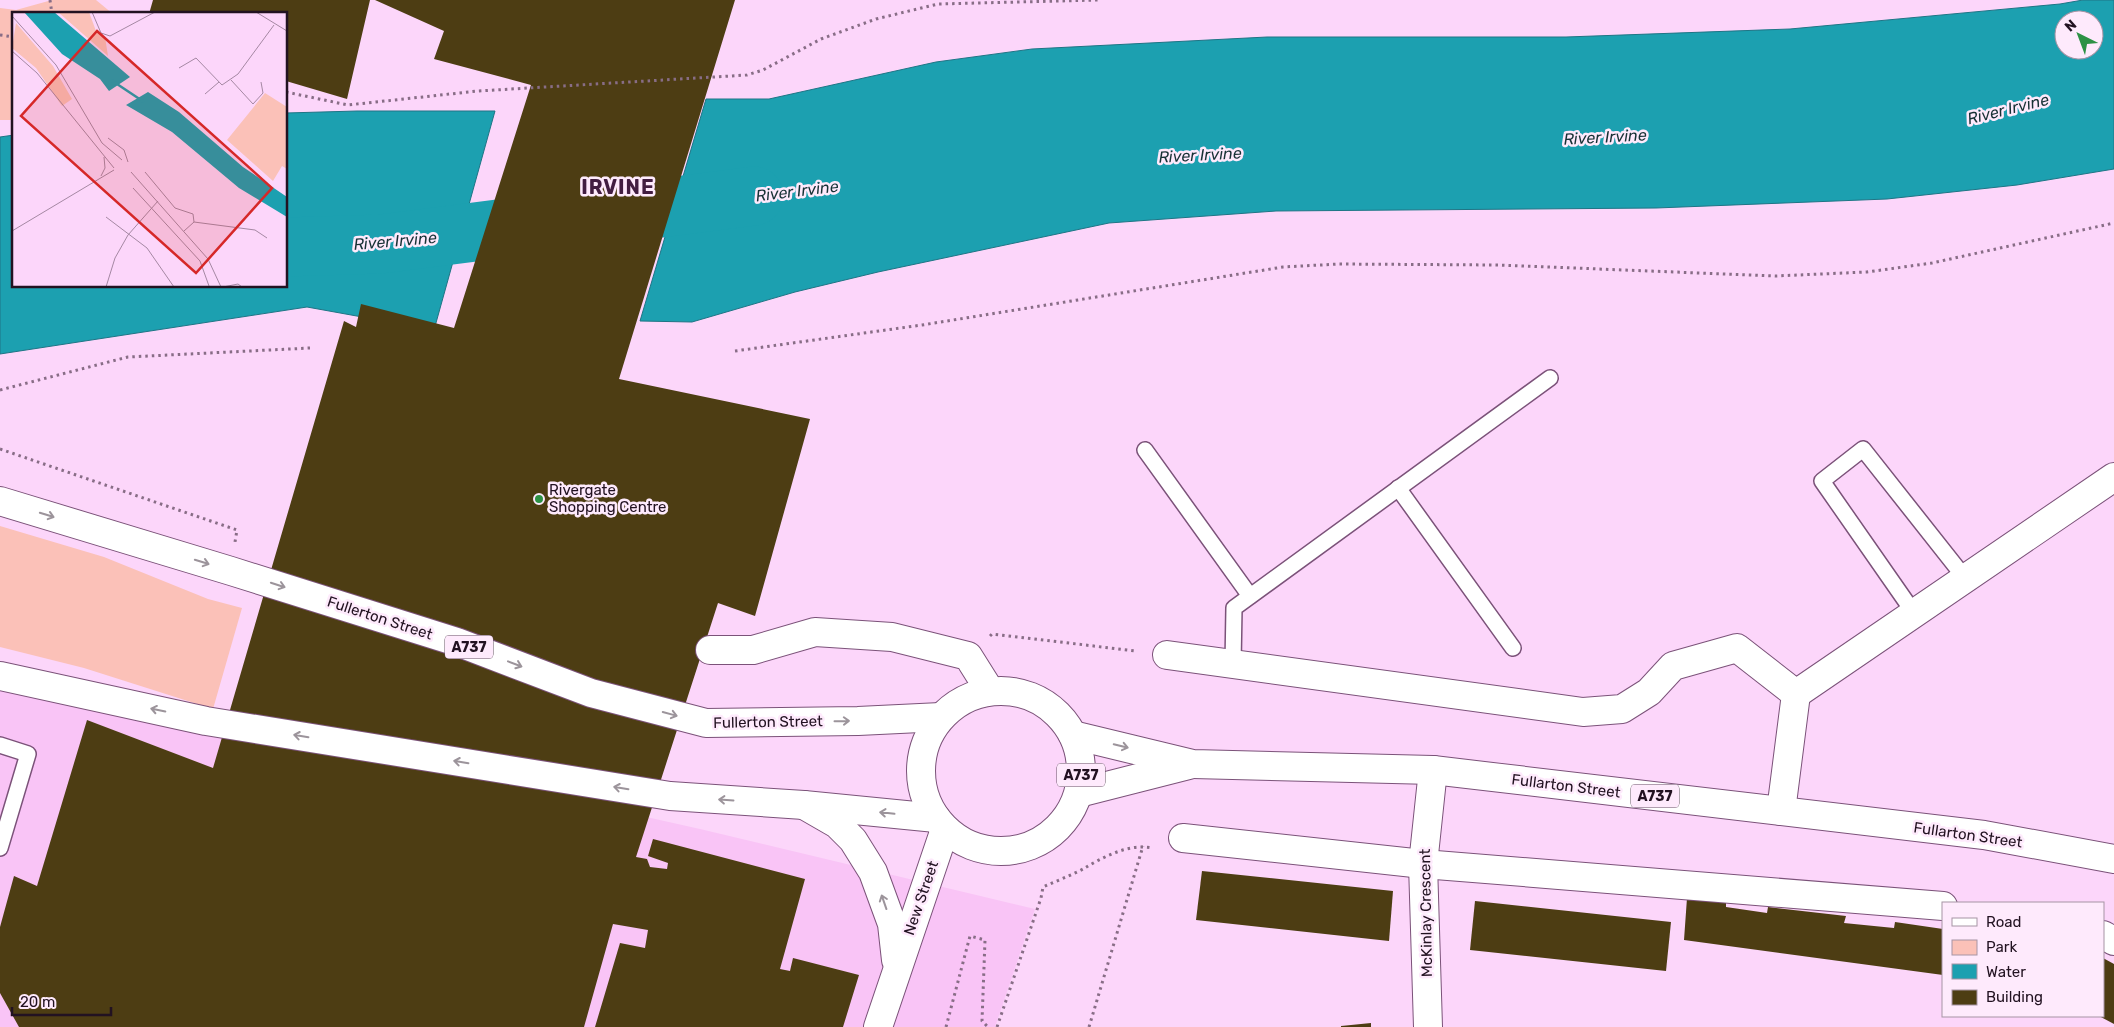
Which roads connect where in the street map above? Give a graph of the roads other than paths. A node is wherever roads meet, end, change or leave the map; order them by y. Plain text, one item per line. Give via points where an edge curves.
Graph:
1 (1550, 378) dead end
2 (1145, 450) dead end
3 (2112, 482) edge
4 (1398, 488) junction
5 (0, 501) edge
6 (1965, 578) junction
7 (1250, 596) junction
8 (1914, 613) junction
9 (1513, 648) dead end
10 (710, 650) dead end
11 (1167, 655) road end
12 (1233, 664) junction
13 (0, 676) edge
14 (990, 691) junction
15 (1796, 694) junction
16 (941, 717) junction
17 (1073, 734) junction
18 (0, 745) edge
19 (1193, 764) junction
20 (1432, 770) junction
21 (1079, 793) junction
22 (804, 805) junction
23 (1781, 811) junction
24 (940, 823) junction
25 (1183, 838) road end
26 (0, 848) edge
27 (2114, 858) edge
28 (1423, 864) junction
29 (1942, 906) edge
30 (897, 967) junction
31 (878, 1027) edge
32 (1428, 1027) edge

1 - 4 lane
2 - 7 lane
3 - 6 main road
4 - 7 lane
4 - 9 lane
5 -> 16 main road, Fullerton Street / A737 via 457,642 591,693 706,723
6 - 8 main road
6 - 8 lane via 1863,449 1822,481
7 - 12 lane via 1234,608
8 - 15 main road
10 - 14 main road via 753,650 815,632 892,637 968,656
11 - 12 main road
12 - 15 main road via 1583,712 1622,709 1649,692 1672,666 1737,648
22 -> 13 main road, A737 via 670,796 206,721
14 - 16 main road, A737 via 971,696
14 - 17 main road, A737 via 1015,692 1038,699 1059,714
15 - 23 main road
16 - 24 main road, A737 via 927,740 921,767 924,794
17 -> 19 main road, Fullarton Street / A737
17 - 21 main road, A737 via 1082,773
18 - 26 lane via 28,754
19 - 20 main road, Fullarton Street / A737
19 - 21 main road, Fullarton Street / A737
20 - 23 main road, Fullarton Street / A737
20 - 28 main road, McKinlay Crescent
21 - 24 main road, A737 via 1067,818 1047,837 1022,849 995,851 968,844
24 -> 22 main road, A737
30 -> 22 main road, New Street via 892,924 873,872 853,840 837,824
23 - 27 main road, Fullarton Street / A737 via 1984,835
24 - 30 main road, New Street
25 - 28 main road
28 - 29 main road
28 - 32 main road, McKinlay Crescent
30 - 31 main road, New Street

